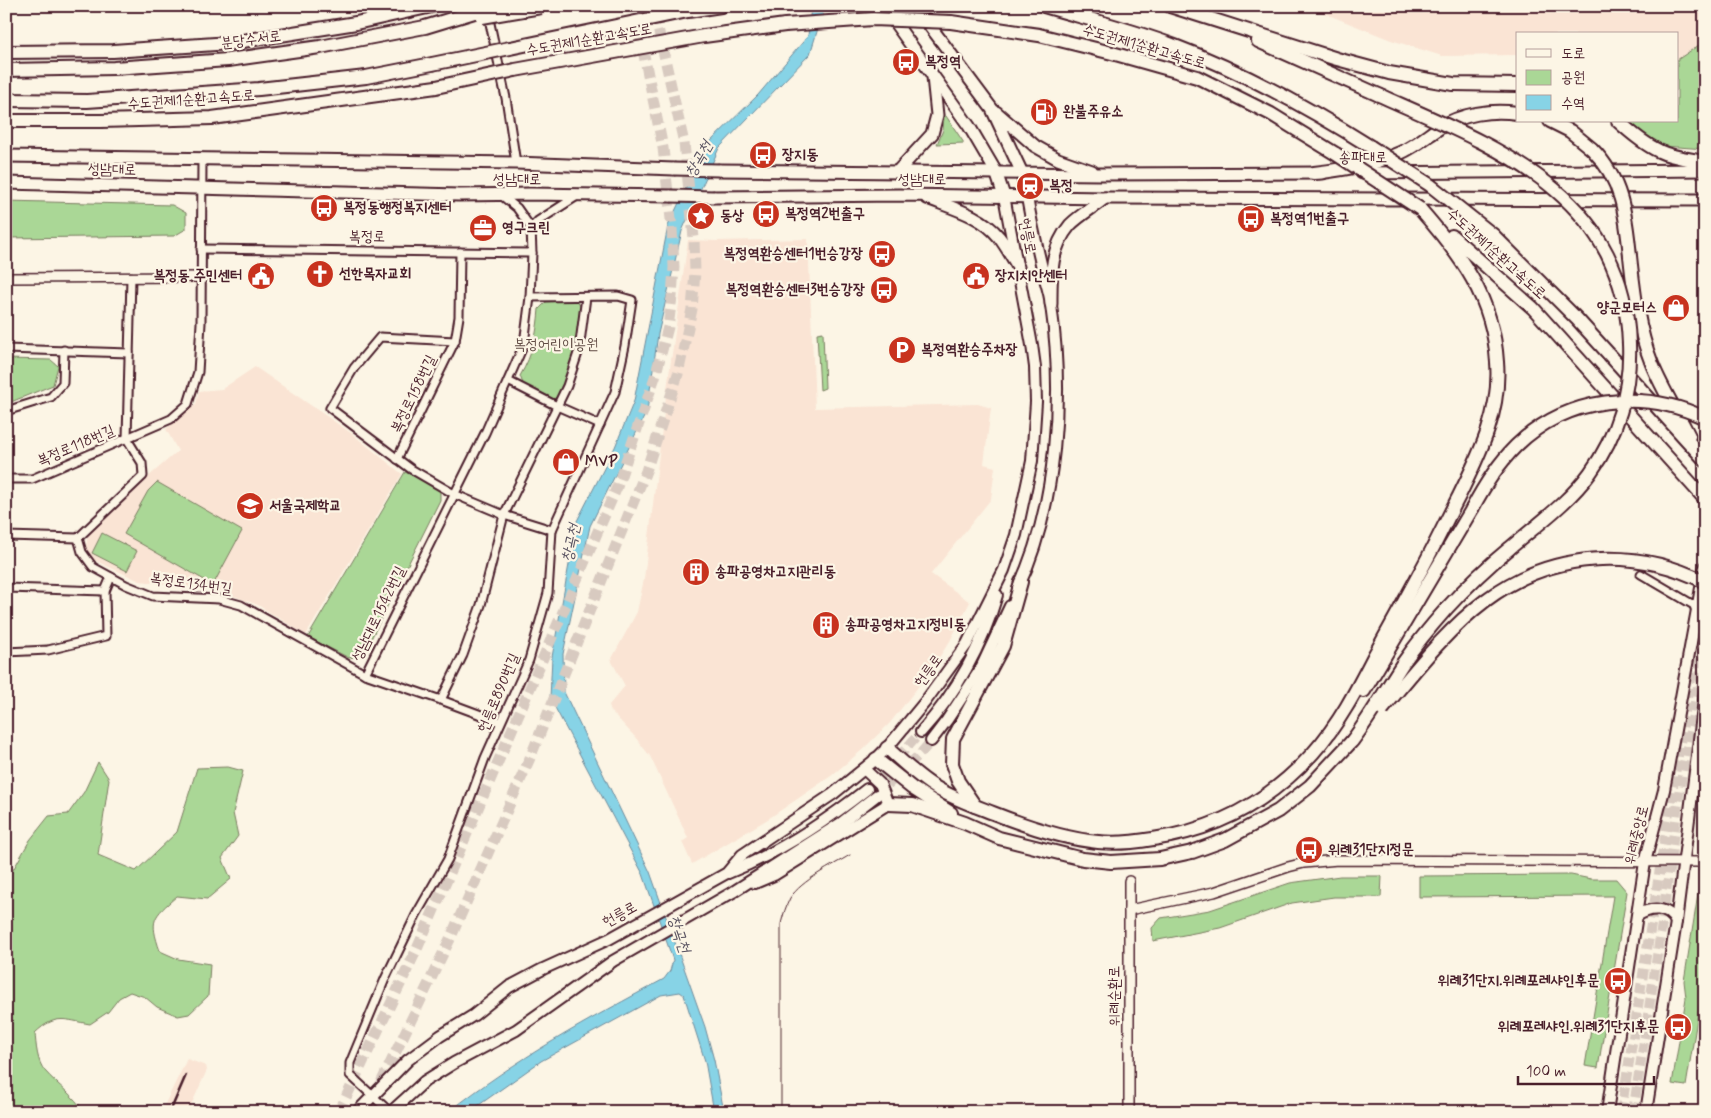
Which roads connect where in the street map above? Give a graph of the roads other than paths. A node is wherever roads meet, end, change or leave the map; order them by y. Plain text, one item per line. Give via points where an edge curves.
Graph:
1 (487, 6) edge
2 (494, 6) edge
3 (543, 6) edge
4 (722, 6) edge
5 (883, 6) edge
6 (915, 6) edge
7 (1044, 6) edge
8 (1170, 6) edge
9 (428, 7) edge
10 (1211, 19) junction
11 (425, 27) junction
12 (6, 52) edge
13 (6, 70) edge
14 (933, 75) junction
15 (1516, 85) edge
16 (6, 100) edge
17 (992, 109) junction
18 (1516, 113) edge
19 (6, 121) edge
20 (1552, 122) edge
21 (1619, 122) edge
22 (6, 156) edge
23 (202, 159) junction
24 (1705, 162) edge
25 (516, 163) junction
26 (1705, 170) edge
27 (897, 172) junction
28 (996, 172) junction
29 (1022, 173) junction
30 (1314, 173) junction
31 (1101, 174) junction
32 (6, 183) edge
33 (202, 187) junction
34 (501, 195) junction
35 (921, 195) junction
36 (577, 196) junction
37 (1004, 196) junction
38 (1027, 197) junction
39 (1104, 198) junction
40 (1705, 200) edge
41 (1420, 209) junction
42 (531, 228) junction
43 (201, 248) junction
44 (460, 252) junction
45 (532, 253) junction
46 (1018, 267) junction
47 (131, 277) junction
48 (201, 277) junction
49 (6, 278) edge
50 (586, 296) junction
51 (530, 297) junction
52 (1051, 304) junction
53 (455, 341) junction
54 (6, 349) edge
55 (64, 350) junction
56 (129, 353) junction
57 (508, 381) junction
58 (557, 406) junction
59 (6, 412) edge
60 (1705, 418) edge
61 (600, 425) junction
62 (127, 439) junction
63 (1695, 450) junction
64 (397, 459) junction
65 (1705, 460) edge
66 (6, 479) edge
67 (454, 494) junction
68 (1705, 499) edge
69 (504, 515) junction
70 (552, 530) junction
71 (6, 536) edge
72 (78, 538) junction
73 (1705, 566) edge
74 (1004, 570) junction
75 (1641, 574) dead end
76 (111, 577) junction
77 (1021, 582) junction
78 (1705, 582) edge
79 (6, 588) edge
80 (105, 591) junction
81 (1701, 611) edge
82 (6, 652) edge
83 (365, 674) junction
84 (1705, 692) edge
85 (441, 700) junction
86 (500, 722) junction
87 (921, 732) tunnel mouth
88 (1325, 739) junction
89 (931, 741) tunnel mouth
90 (1352, 741) junction
91 (887, 748) junction
92 (876, 759) junction
93 (864, 769) junction
94 (867, 789) tunnel mouth
95 (877, 796) tunnel mouth
96 (888, 804) junction
97 (975, 806) junction
98 (965, 823) junction
99 (1683, 861) junction
100 (1645, 862) junction
101 (1705, 862) edge
102 (727, 873) junction
103 (1129, 881) dead end
104 (733, 892) junction
105 (1129, 910) junction
106 (1637, 916) junction
107 (1676, 922) junction
108 (372, 1095) junction
109 (357, 1112) edge
110 (391, 1112) edge
111 (1129, 1112) edge
112 (1607, 1112) edge
113 (1646, 1112) edge

1 - 25 street
2 - 11 highway, 분당수서로, bridge
3 - 11 highway, bridge
4 - 16 highway, 수도권제1순환고속도로, bridge via 366,76 259,89 87,101
5 - 14 main road, 헌릉로
6 - 17 main road, 헌릉로
7 - 63 highway, 수도권제1순환고속도로, bridge via 1175,46 1256,81 1319,114 1430,185 1493,235 1577,319
8 - 10 highway
9 - 12 highway, 분당수서로 via 356,23 230,43 113,51
10 - 15 highway via 1389,73 1454,84
10 - 90 highway, bridge via 1475,138 1515,160 1552,186 1579,213 1602,246 1622,291 1628,324 1627,386 1619,418 1604,451 1587,477 1557,508 1448,607 1406,658
11 - 13 highway, 분당수서로, bridge via 320,48 228,60 114,68
14 - 27 main road via 937,115 932,134
14 - 28 main road, 헌릉로
17 - 29 main road, 헌릉로
17 - 31 main road via 1036,146 1058,159
18 - 30 highway via 1496,112 1460,118 1398,154 1351,168
19 - 41 highway, 수도권제1순환고속도로, bridge via 212,118 436,87 704,36 785,25 873,19 950,22 1039,35 1197,78 1271,114
20 - 63 highway, bridge via 1592,148 1610,172 1620,194 1628,227 1636,308 1644,342 1656,374
21 - 24 highway via 1658,151
22 - 23 main road, 성남대로
23 - 25 main road, 성남대로
23 - 33 street, 복정로118번길
25 - 27 main road, 성남대로, bridge
26 - 30 main road, 송파대로
27 - 28 main road, 성남대로
28 - 29 main road, 성남대로
28 - 37 main road, 헌릉로
29 - 31 main road, 송파대로
29 - 38 main road, 헌릉로
30 - 31 main road, 송파대로
32 - 33 main road, 성남대로
33 - 34 main road, 성남대로
33 - 43 street, 복정로118번길
34 - 36 main road, 성남대로
34 - 42 street via 517,208
35 - 36 main road, 성남대로, bridge
35 - 37 main road, 성남대로
35 - 46 main road via 983,222 999,237
36 - 42 street
37 - 38 main road, 성남대로
37 - 46 main road, 헌릉로
38 - 39 main road
38 - 52 main road, 헌릉로
39 - 40 main road
39 - 52 main road via 1071,225 1059,243 1052,264
41 - 68 highway, 수도권제1순환고속도로 via 1533,308
41 - 88 highway via 1452,245 1475,281 1492,330 1498,362 1495,407 1480,454 1428,557 1347,708
42 - 45 street, 성남대로1542번길
43 - 44 street, 복정로
43 - 48 street, 복정로118번길
44 - 45 street, 복정로
44 - 53 street, 복정로158번길 via 460,317
45 - 51 street, 성남대로1542번길
46 - 74 main road, 헌릉로 via 1035,368 1035,432 1026,496
47 - 48 street
47 - 49 street
47 - 56 street
48 - 62 street, 복정로118번길 via 198,372 188,404 171,419
50 - 51 street, 헌릉로890번길
50 - 58 street via 579,350
50 - 61 street, 헌릉로890번길 via 618,296 632,300 615,392
51 - 57 street, 성남대로1542번길 via 524,344
52 - 77 main road, 헌릉로 via 1056,380 1053,458 1037,535
53 - 64 street, 복정로158번길
53 - 64 street, 복정로158번길 via 380,337 354,368 330,408
54 - 55 street
55 - 56 street
55 - 59 street via 63,383 51,397
56 - 62 street
57 - 58 street
57 - 67 street, 성남대로1542번길
58 - 61 street
58 - 69 street
60 - 88 highway, bridge via 1657,402 1608,402 1569,412 1526,438 1490,478 1371,680 1349,713
61 - 70 street, 헌릉로890번길
62 - 66 street, 복정로118번길 via 32,480
62 - 72 street via 142,463 142,476
63 - 65 highway, 수도권제1순환고속도로
64 - 67 street, 복정로158번길
67 - 69 street
67 - 83 street, 성남대로1542번길
69 - 70 street
69 - 85 street via 481,606 463,655
70 - 86 street, 헌릉로890번길 via 548,593 529,660
71 - 72 street
72 - 76 street, 복정로134번길 via 82,552 93,567
73 - 81 main road, 위례중앙로
74 - 87 main road via 990,618 964,674 941,710
74 - 91 main road, 헌릉로 via 967,644
75 - 81 street
76 - 80 street
76 - 83 street, 복정로134번길 via 154,596 219,599 241,605
77 - 89 main road, 헌릉로 via 980,670
77 - 97 highway via 1003,646 954,739 952,764 958,781
78 - 90 highway, bridge via 1670,567 1625,558 1570,562 1532,574 1495,593 1460,623
79 - 80 street
80 - 82 street via 106,636 48,650
81 - 100 main road, 위례중앙로 via 1664,790
83 - 85 street, 성남대로1542번길
84 - 99 main road
85 - 86 street, 성남대로1542번길
86 - 108 street, 헌릉로890번길 via 448,859 408,931 350,1063 350,1075
88 - 97 highway via 1292,774 1250,806 1216,823 1177,835 1123,842 1087,841 1031,827
90 - 98 highway via 1310,786 1278,811 1225,840 1171,857 1132,862 1083,859 999,838
91 - 92 main road, 헌릉로
91 - 97 highway via 939,790
92 - 93 main road, 헌릉로
92 - 98 highway via 912,788
93 - 96 main road via 880,784
93 - 102 main road, 헌릉로 via 833,794 742,855
94 - 102 main road via 816,826 756,862
95 - 104 main road
96 - 98 highway via 912,805
96 - 104 main road via 774,875
99 - 100 street
99 - 101 street
99 - 107 main road
100 - 105 street via 1321,861 1288,867 1214,892
100 - 106 main road, 위례중앙로
102 - 108 main road, 헌릉로 via 610,939 509,988 408,1060
103 - 105 street, 위례순환로
104 - 110 main road via 637,946 516,1030 425,1081
105 - 111 street, 위례순환로
106 - 107 main road via 1650,909 1662,910
106 - 112 main road, 위례중앙로
107 - 113 main road
108 - 109 main road, 헌릉로
108 - 110 street, 헌릉로890번길

